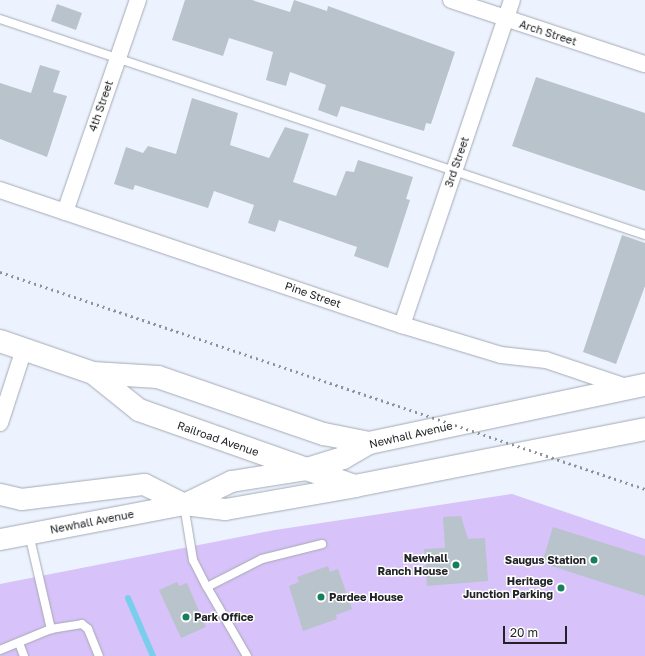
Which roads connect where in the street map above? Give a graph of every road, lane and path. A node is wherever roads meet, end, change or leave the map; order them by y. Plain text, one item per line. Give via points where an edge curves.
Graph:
1 (138, 0) edge
2 (451, 0) edge
3 (512, 0) edge
4 (0, 19) edge
5 (506, 19) junction
6 (118, 57) junction
7 (645, 64) edge
8 (454, 171) junction
9 (0, 190) edge
10 (64, 212) junction
11 (645, 235) edge
12 (402, 325) junction
13 (0, 341) edge
14 (24, 349) junction
15 (92, 373) junction
16 (637, 387) edge
17 (0, 423) edge
18 (645, 429) edge
19 (369, 443) junction
20 (307, 469) junction
21 (355, 486) junction
22 (0, 494) edge
23 (184, 504) junction
24 (29, 534) junction
25 (0, 539) edge
26 (322, 544) dead end
27 (207, 587) junction
28 (51, 629) junction
29 (19, 643) junction
30 (0, 650) edge
31 (24, 656) edge
32 (100, 656) edge
33 (247, 656) edge

1 - 6 street, 4th Street
2 - 5 street, Arch Street
3 - 5 street, 3rd Street
4 - 6 lane
5 - 7 street, Arch Street
5 - 8 street, 3rd Street
6 - 8 lane
6 - 10 street, 4th Street
8 - 11 lane
8 - 12 street, 3rd Street
9 - 10 street, Pine Street
10 - 12 street, Pine Street
12 - 16 street, Pine Street via 501,355 546,360
13 - 14 main road, Railroad Avenue
14 - 15 main road, Railroad Avenue
14 - 17 street
15 - 19 main road, Railroad Avenue via 158,377 324,434
15 - 20 main road, Railroad Avenue via 139,410
16 - 19 main road, Newhall Avenue
18 - 21 main road, Newhall Avenue
19 - 20 main road, Newhall Avenue via 343,458
20 - 21 main road, Railroad Avenue
20 - 23 street, Newhall Avenue via 232,482
21 - 23 street, Newhall Avenue via 238,508 212,509
22 - 23 street via 21,499 144,484 158,488
23 - 24 street, Newhall Avenue
23 - 27 lane via 194,560
24 - 25 street, Newhall Avenue
24 - 28 lane
26 - 27 lane via 262,559
27 - 33 lane
28 - 29 lane
28 - 32 lane via 82,624
29 - 30 lane
29 - 31 lane

